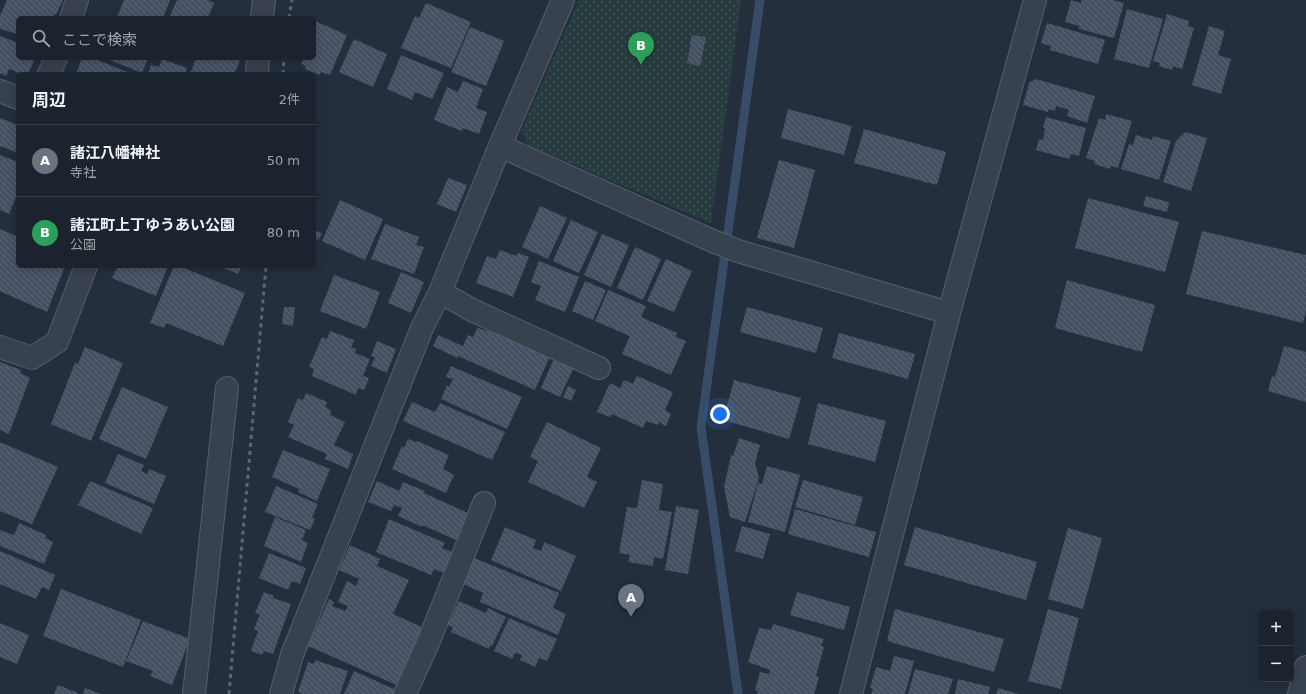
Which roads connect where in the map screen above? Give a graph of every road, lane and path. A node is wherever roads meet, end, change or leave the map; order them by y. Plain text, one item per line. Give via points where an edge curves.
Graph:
1 (77, 0) edge
2 (264, 0) edge
3 (563, 0) edge
4 (1035, 0) edge
5 (72, 16) edge
6 (262, 16) edge
7 (55, 60) edge
8 (258, 60) edge
9 (51, 72) edge
10 (257, 72) edge
11 (0, 91) edge
12 (16, 97) edge
13 (500, 146) junction
14 (85, 268) edge
15 (440, 292) junction
16 (949, 313) junction
17 (0, 347) edge
18 (599, 368) dead end
19 (226, 388) dead end
20 (484, 503) dead end
21 (1306, 667) edge
22 (194, 694) edge
23 (281, 694) edge
24 (405, 694) edge
25 (851, 694) edge
26 (1298, 694) edge

1 - 5 street
2 - 6 street
3 - 13 street
4 - 16 street
7 - 9 street
8 - 10 street
11 - 12 street
13 - 15 street
13 - 16 street via 738,252
14 - 17 street via 57,342 32,358
15 - 18 street via 472,310
15 - 23 street via 422,328 292,655
16 - 25 street
19 - 22 street
20 - 24 street via 428,644
21 - 26 street

